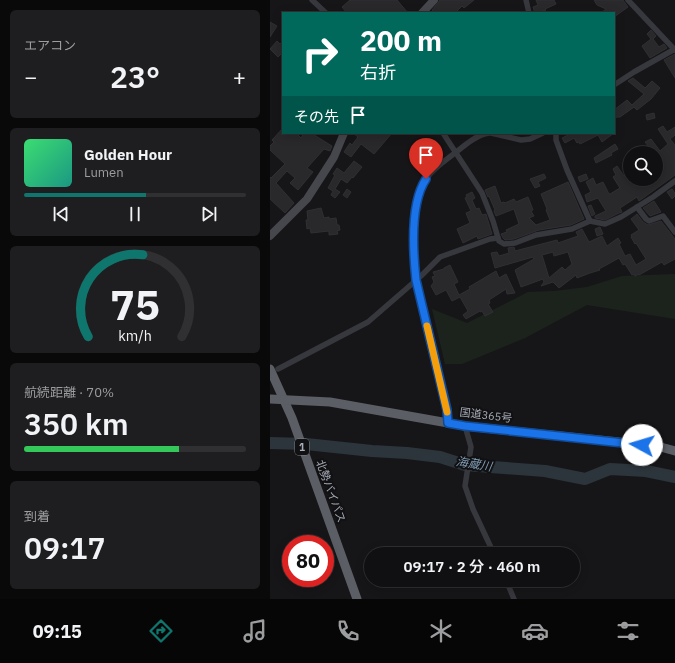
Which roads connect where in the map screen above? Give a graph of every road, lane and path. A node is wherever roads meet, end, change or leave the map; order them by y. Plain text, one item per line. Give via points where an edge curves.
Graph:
1 (312, 0) edge
2 (434, 0) edge
3 (526, 0) edge
4 (628, 0) edge
5 (325, 12) edge
6 (426, 12) edge
7 (530, 12) edge
8 (675, 50) edge
9 (615, 84) edge
10 (344, 134) edge
11 (444, 134) edge
12 (488, 134) edge
13 (495, 134) edge
14 (541, 134) edge
15 (556, 134) edge
16 (455, 153) junction
17 (675, 181) edge
18 (637, 207) junction
19 (590, 220) junction
20 (675, 232) edge
21 (270, 236) edge
22 (498, 238) junction
23 (416, 280) junction
24 (274, 369) edge
25 (270, 399) edge
26 (283, 399) junction
27 (448, 423) junction
28 (465, 428) junction
29 (675, 451) edge
30 (491, 547) edge
31 (509, 587) edge
32 (357, 599) edge
33 (514, 599) edge

1 - 5 street
2 - 6 main road
3 - 7 street
4 - 8 street
8 - 9 street
10 - 21 main road via 334,158 307,199
11 - 16 street
12 - 16 street via 470,141
13 - 14 street via 526,140
15 - 19 street via 567,170
16 - 22 street via 482,193
16 - 23 street via 426,179 419,193 415,215
17 - 18 street
18 - 19 street via 605,224
18 - 20 street via 649,221 663,216
19 - 22 street via 572,229 536,235 516,243 504,244
22 - 23 street via 444,255
23 - 24 street via 368,322
23 - 27 street
24 - 26 highway, 北勢バイパス / 1
25 - 26 highway, 国道365号
26 - 27 highway, 国道365号 via 330,402
26 - 32 highway, 北勢バイパス / 1
27 - 28 highway, 国道365号
28 - 29 highway, 国道365号 via 657,446
28 - 30 street via 471,447 465,486
31 - 33 street

